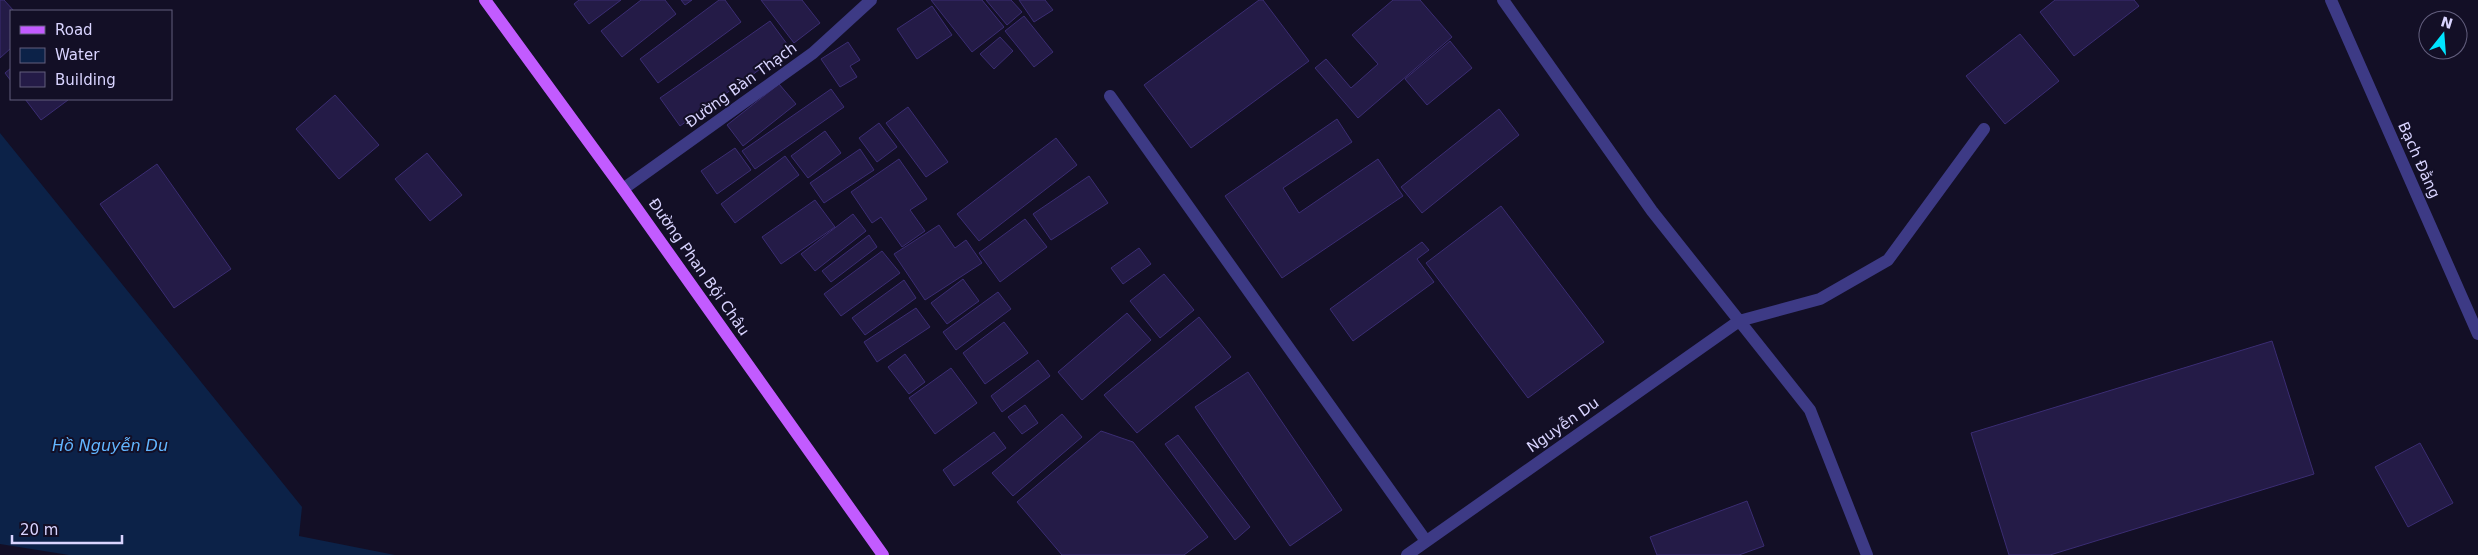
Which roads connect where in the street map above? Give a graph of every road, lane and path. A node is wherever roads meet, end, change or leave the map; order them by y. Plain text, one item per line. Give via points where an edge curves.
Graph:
1 (485, 0) edge
2 (871, 0) edge
3 (1503, 0) edge
4 (2331, 0) edge
5 (1110, 96) dead end
6 (1984, 129) dead end
7 (623, 189) junction
8 (1738, 321) junction
9 (2478, 334) edge
10 (1426, 541) junction
11 (883, 555) edge
12 (1407, 555) edge
13 (1867, 555) edge

1 - 7 main road, Đường Phan Bội Châu
2 - 7 street, Đường Bàn Thạch via 813,53
3 - 8 street via 1652,211
4 - 9 street, Bạch Đằng
5 - 10 street
6 - 8 street via 1888,260 1820,299
7 - 11 main road, Đường Phan Bội Châu
8 - 10 street, Nguyễn Du
8 - 13 street via 1810,410
10 - 12 street, Nguyễn Du

